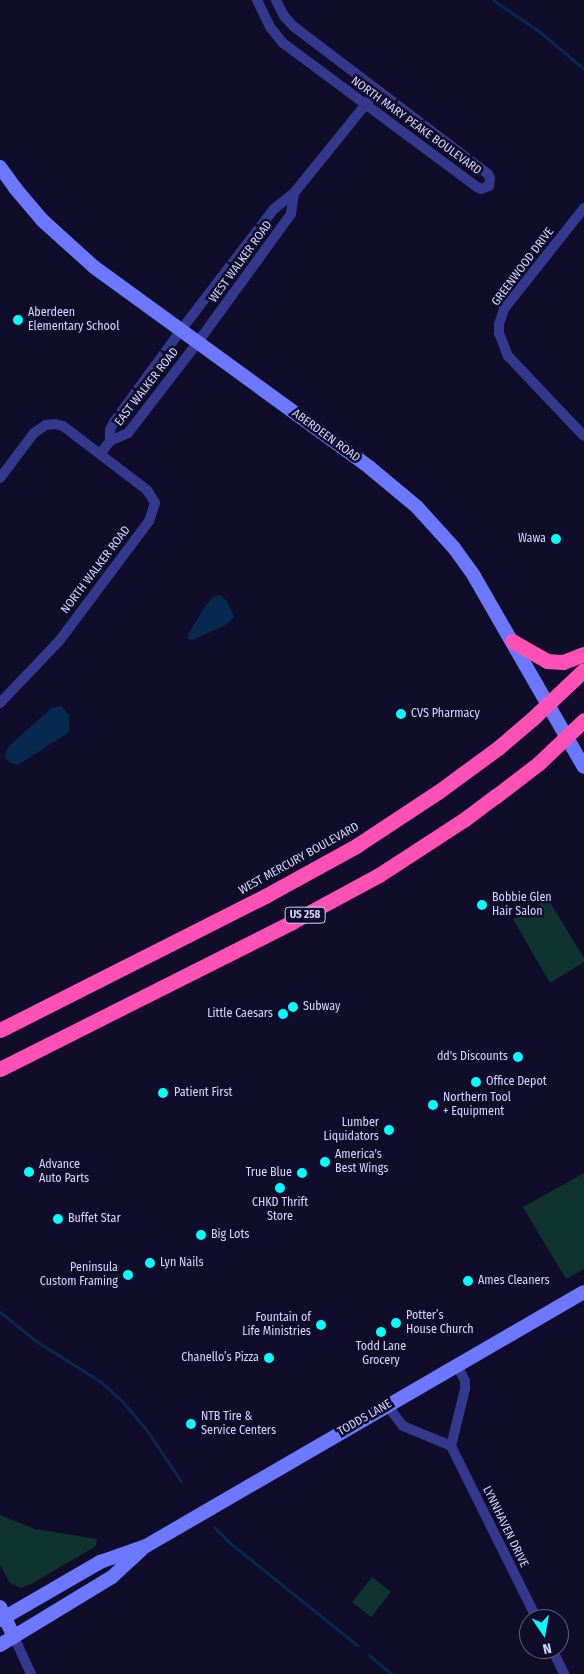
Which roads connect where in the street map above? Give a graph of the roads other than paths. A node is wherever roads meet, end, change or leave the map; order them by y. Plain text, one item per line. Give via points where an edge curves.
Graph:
1 (257, 0) edge
2 (276, 0) edge
3 (377, 90) junction
4 (365, 105) junction
5 (0, 167) edge
6 (294, 193) junction
7 (584, 208) edge
8 (181, 330) junction
9 (198, 342) junction
10 (584, 436) edge
11 (110, 441) junction
12 (100, 454) junction
13 (0, 478) edge
14 (512, 641) junction
15 (584, 654) edge
16 (584, 670) edge
17 (0, 703) edge
18 (548, 704) junction
19 (584, 720) edge
20 (567, 737) junction
21 (584, 767) edge
22 (0, 1030) edge
23 (0, 1069) edge
24 (584, 1292) edge
25 (457, 1365) junction
26 (387, 1405) junction
27 (451, 1446) junction
28 (146, 1546) junction
29 (532, 1609) edge
30 (2, 1614) edge
31 (14, 1637) junction
32 (0, 1645) edge
33 (557, 1659) edge
34 (31, 1674) edge
35 (564, 1674) edge

1 - 4 street, NORTH MARY PEAKE BOULEVARD via 270,27 283,42
2 - 3 street, NORTH MARY PEAKE BOULEVARD via 294,27
3 - 4 street, WEST WALKER ROAD
3 - 4 street, NORTH MARY PEAKE BOULEVARD via 488,174 489,186 477,187
4 - 6 street, WEST WALKER ROAD
5 - 8 main road, ABERDEEN ROAD via 27,204 67,245
6 - 8 street, WEST WALKER ROAD via 274,209
6 - 9 street, WEST WALKER ROAD via 291,214
7 - 10 street, GREENWOOD DRIVE via 504,309 499,333 508,356
8 - 9 main road, ABERDEEN ROAD
8 - 11 street, EAST WALKER ROAD via 114,422
9 - 11 street, EAST WALKER ROAD via 128,433
9 - 14 main road, ABERDEEN ROAD via 369,467 417,507 464,561
11 - 12 street, EAST WALKER ROAD
12 - 13 street via 63,426 46,425 34,433
12 - 17 street, NORTH WALKER ROAD via 149,492 155,503 153,513 60,640
14 - 15 highway via 547,661 563,662
14 - 18 main road, ABERDEEN ROAD
16 - 18 highway, WEST MERCURY BOULEVARD / US 258
18 - 20 main road, ABERDEEN ROAD
18 - 22 highway, WEST MERCURY BOULEVARD / US 258 via 468,770 356,846
19 - 20 highway, US 258
20 - 21 main road, ABERDEEN ROAD
20 - 23 highway, US 258 via 465,819 365,883
24 - 25 main road, TODDS LANE
25 - 26 main road, TODDS LANE
25 - 27 street via 465,1381 465,1389
26 - 27 street via 403,1426
26 - 28 main road, TODDS LANE
27 - 29 street, LYNNHAVEN DRIVE
28 - 30 main road, TODDS LANE via 100,1562
28 - 31 main road, TODDS LANE via 112,1577
30 - 31 main road, TODDS LANE
31 - 32 main road
31 - 34 street
33 - 35 street

